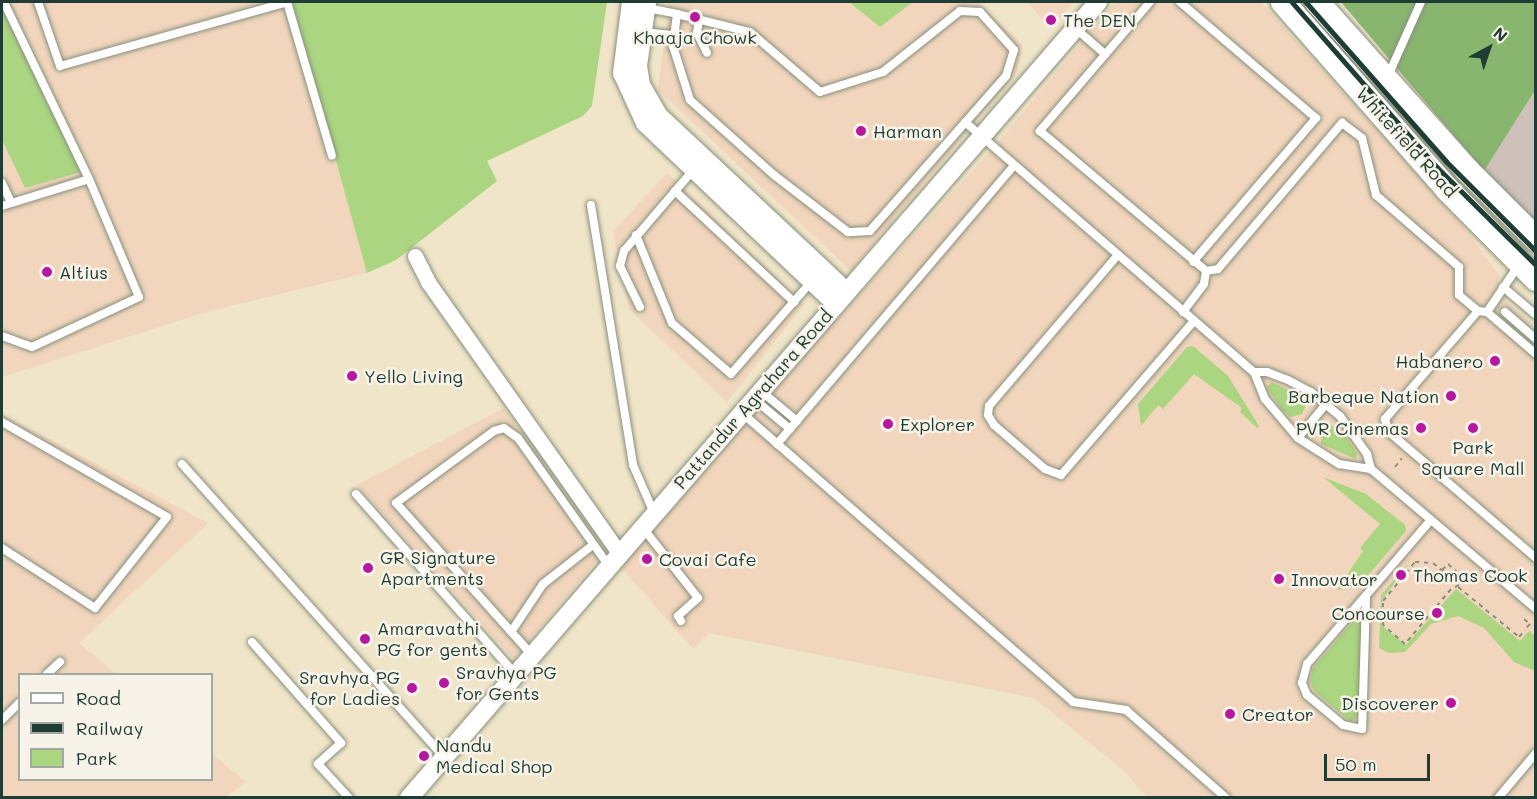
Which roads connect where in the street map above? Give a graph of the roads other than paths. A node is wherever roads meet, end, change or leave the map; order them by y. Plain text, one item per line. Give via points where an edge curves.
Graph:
1 (4, 2) edge
2 (38, 2) edge
3 (287, 2) edge
4 (1098, 2) edge
5 (1150, 2) edge
6 (1180, 2) edge
7 (1283, 2) edge
8 (1317, 2) edge
9 (1421, 2) edge
10 (641, 4) edge
11 (677, 14) junction
12 (699, 19) junction
13 (1075, 28) junction
14 (635, 32) junction
15 (674, 35) junction
16 (707, 53) dead end
17 (1105, 54) junction
18 (1386, 81) junction
19 (965, 122) junction
20 (983, 137) junction
21 (332, 156) dead end
22 (699, 164) junction
23 (1013, 167) junction
24 (89, 179) junction
25 (2, 183) edge
26 (675, 191) junction
27 (10, 201) junction
28 (591, 205) dead end
29 (2, 206) edge
30 (636, 235) junction
31 (1536, 239) edge
32 (415, 256) dead end
33 (1117, 256) junction
34 (1193, 262) junction
35 (1206, 271) junction
36 (1530, 272) edge
37 (811, 282) junction
38 (1503, 287) junction
39 (842, 298) junction
40 (794, 302) junction
41 (639, 307) dead end
42 (1478, 311) junction
43 (1183, 312) junction
44 (1487, 312) junction
45 (1505, 312) dead end
46 (1536, 315) edge
47 (1194, 321) junction
48 (2, 336) edge
49 (1536, 339) edge
50 (1536, 354) edge
51 (1254, 372) junction
52 (756, 394) junction
53 (1326, 404) junction
54 (740, 412) junction
55 (797, 421) junction
56 (2, 422) edge
57 (790, 429) junction
58 (1298, 438) junction
59 (777, 444) junction
60 (182, 464) dead end
61 (1371, 469) junction
62 (356, 494) dead end
63 (654, 513) junction
64 (1431, 520) junction
65 (642, 527) junction
66 (593, 545) junction
67 (2, 548) edge
68 (1536, 558) edge
69 (614, 560) junction
70 (1366, 598) junction
71 (1536, 609) edge
72 (681, 621) dead end
73 (511, 632) junction
74 (252, 642) dead end
75 (532, 655) junction
76 (60, 662) dead end
77 (49, 673) edge
78 (515, 675) junction
79 (18, 704) edge
80 (2, 720) edge
81 (1536, 753) edge
82 (444, 757) junction
83 (349, 798) edge
84 (409, 798) edge
85 (1226, 798) edge
86 (1498, 798) edge

1 - 24 lane
2 - 3 lane via 60,66
3 - 21 lane
4 - 13 street, Pattandur Agrahara Road
5 - 17 lane
6 - 34 lane via 1316,118
7 - 36 main road, Whitefield Road via 1448,190
8 - 18 main road, Whitefield Road
9 - 18 lane
10 - 11 lane
10 - 14 street
11 - 12 lane
11 - 15 lane
12 - 16 lane via 697,33
12 - 19 lane via 750,32 820,92 875,76 960,11 980,12 1014,50 1006,76
13 - 17 lane
13 - 20 street, Pattandur Agrahara Road
14 - 15 lane
14 - 22 street via 622,73 628,90 645,123
15 - 19 lane via 679,73 690,100 774,175 848,232 870,231
17 - 34 lane via 1040,131
18 - 31 main road, Whitefield Road
19 - 20 lane
20 - 23 lane
20 - 39 street, Pattandur Agrahara Road
22 - 26 lane
22 - 37 street
22 - 39 street
23 - 33 lane
23 - 55 lane
24 - 27 lane
24 - 48 lane via 139,297 32,347
25 - 27 lane
26 - 30 lane
26 - 40 lane
27 - 29 lane
28 - 63 lane via 633,465
30 - 40 lane via 672,323 731,374
30 - 41 lane via 624,251 620,267
32 - 69 street via 428,282
33 - 43 lane
33 - 47 lane via 989,406 988,415 994,424 1045,469 1061,475
34 - 35 lane
35 - 42 lane via 1218,269 1342,123 1362,138 1376,195 1459,267 1459,295
35 - 43 lane via 1204,284
36 - 38 lane
37 - 39 street
37 - 40 lane
38 - 44 lane
38 - 46 lane
39 - 52 street, Pattandur Agrahara Road
42 - 44 lane
42 - 68 lane via 1385,419 1389,432
43 - 47 lane
44 - 50 lane
45 - 49 lane
47 - 51 lane
51 - 53 lane via 1288,380
51 - 58 lane via 1265,399
52 - 54 street, Pattandur Agrahara Road
52 - 55 lane
52 - 57 lane
53 - 58 lane
53 - 61 lane via 1358,440
54 - 59 lane
54 - 63 street, Pattandur Agrahara Road
55 - 57 lane
56 - 67 lane via 167,517 95,608
57 - 59 lane
58 - 61 lane via 1339,464
59 - 85 lane via 1073,702 1126,710
60 - 82 lane
61 - 64 lane
62 - 78 lane
63 - 65 street, Pattandur Agrahara Road
64 - 70 lane
64 - 71 lane
65 - 69 street, Pattandur Agrahara Road
65 - 72 lane via 698,598 678,616
66 - 69 lane
66 - 73 lane via 543,584
66 - 73 lane via 518,438 504,428 405,493 396,503 400,511
69 - 75 street, Pattandur Agrahara Road
70 - 70 lane via 1365,719 1362,729 1343,725 1307,695 1302,683 1308,664
73 - 75 lane
74 - 83 lane via 341,743 318,764
75 - 78 street, Pattandur Agrahara Road
76 - 77 lane
78 - 82 street, Pattandur Agrahara Road
79 - 80 lane
81 - 86 lane
82 - 84 street, Pattandur Agrahara Road

